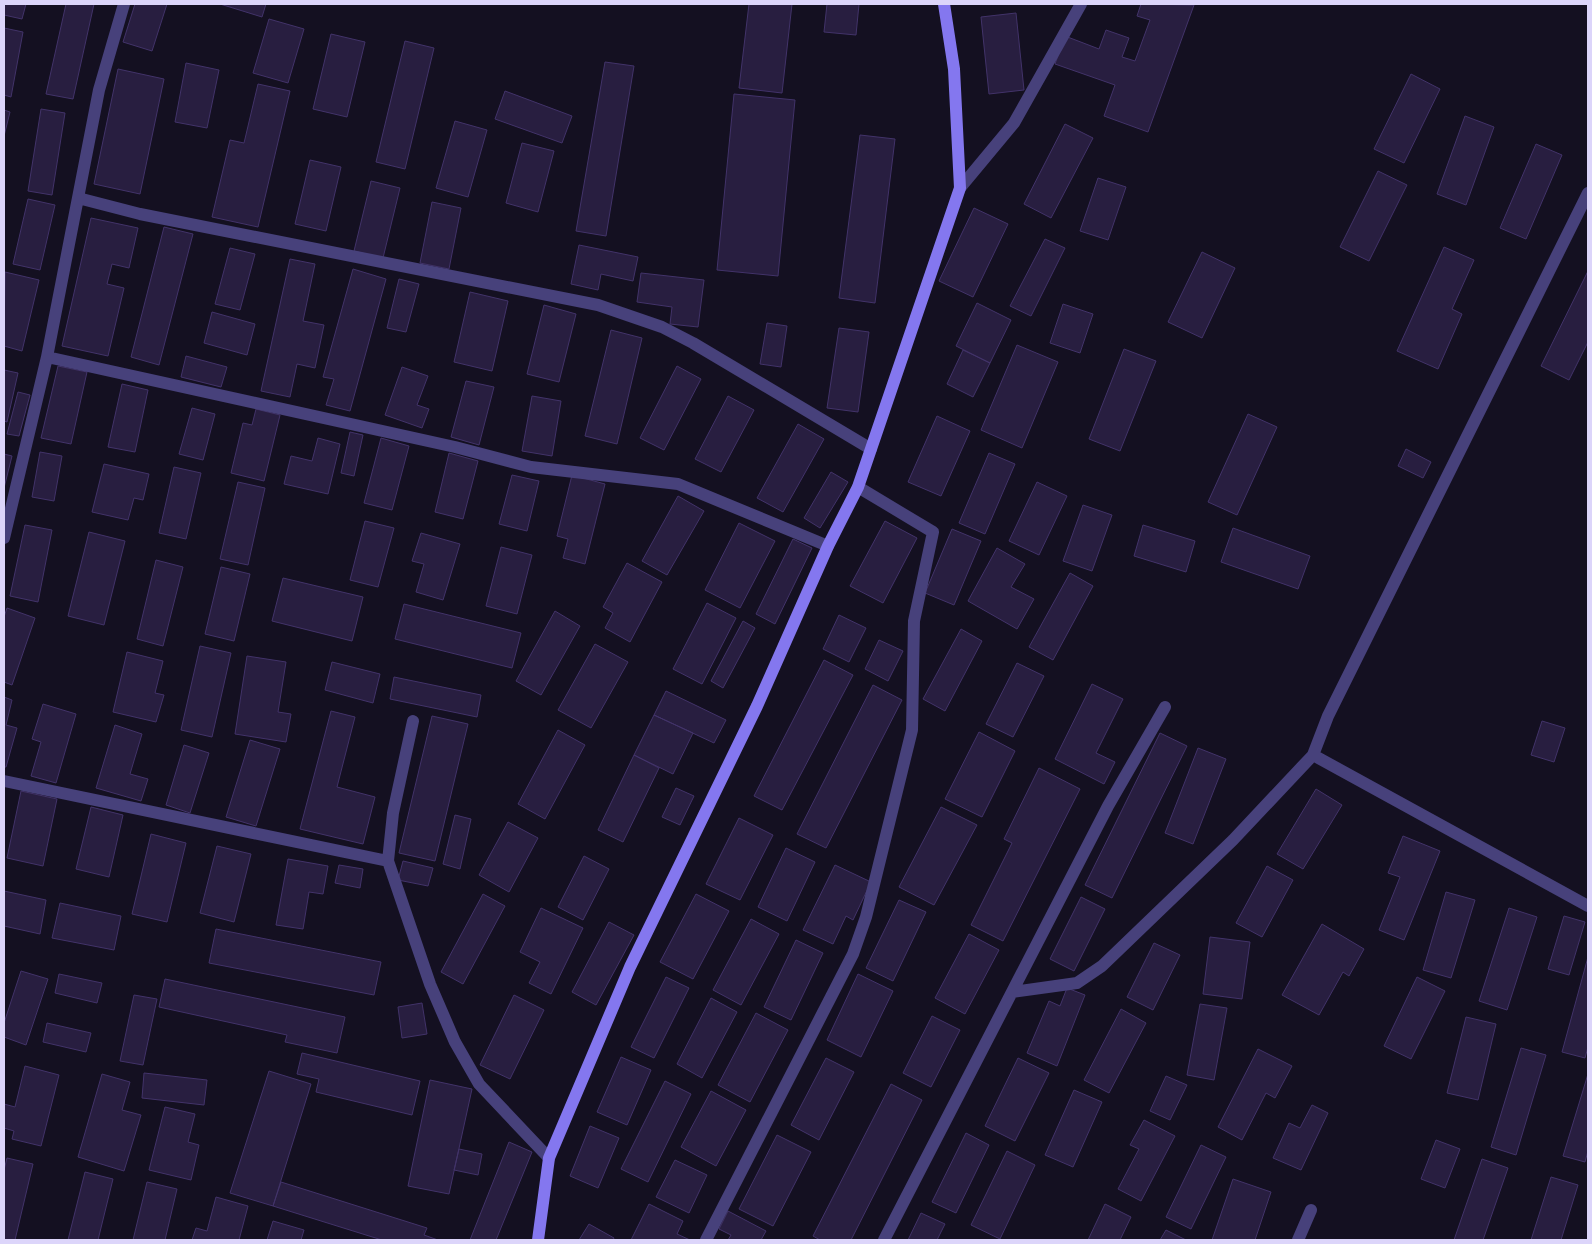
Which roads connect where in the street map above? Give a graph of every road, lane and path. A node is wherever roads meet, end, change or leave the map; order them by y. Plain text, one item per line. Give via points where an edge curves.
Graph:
1 (124, 4) edge
2 (944, 4) edge
3 (1081, 4) edge
4 (960, 188) junction
5 (1588, 193) edge
6 (78, 198) junction
7 (47, 357) junction
8 (871, 448) junction
9 (858, 487) junction
10 (4, 538) edge
11 (828, 546) junction
12 (1165, 707) dead end
13 (413, 721) dead end
14 (1313, 755) junction
15 (4, 781) edge
16 (388, 861) junction
17 (1588, 906) edge
18 (1012, 992) junction
19 (549, 1158) junction
20 (1310, 1210) dead end
21 (538, 1240) edge
22 (706, 1240) edge
23 (884, 1240) edge
24 (1298, 1240) edge

1 - 6 street via 99,90
2 - 4 street via 954,69
3 - 4 street via 1014,123
4 - 8 street
5 - 14 street via 1328,716
6 - 7 street
6 - 8 street via 140,214 598,305 662,327 693,343
7 - 10 street
7 - 11 street via 531,466 678,484
8 - 9 street
9 - 11 street
9 - 22 street via 933,532 914,621 912,730 866,917 852,954
11 - 19 street via 757,706 630,967
12 - 18 street via 1108,806
13 - 16 street via 393,813
14 - 17 street
14 - 18 street via 1233,840 1102,966 1077,982
15 - 16 street
16 - 19 street via 430,984 455,1042 479,1084
18 - 23 street
19 - 21 street
20 - 24 street

